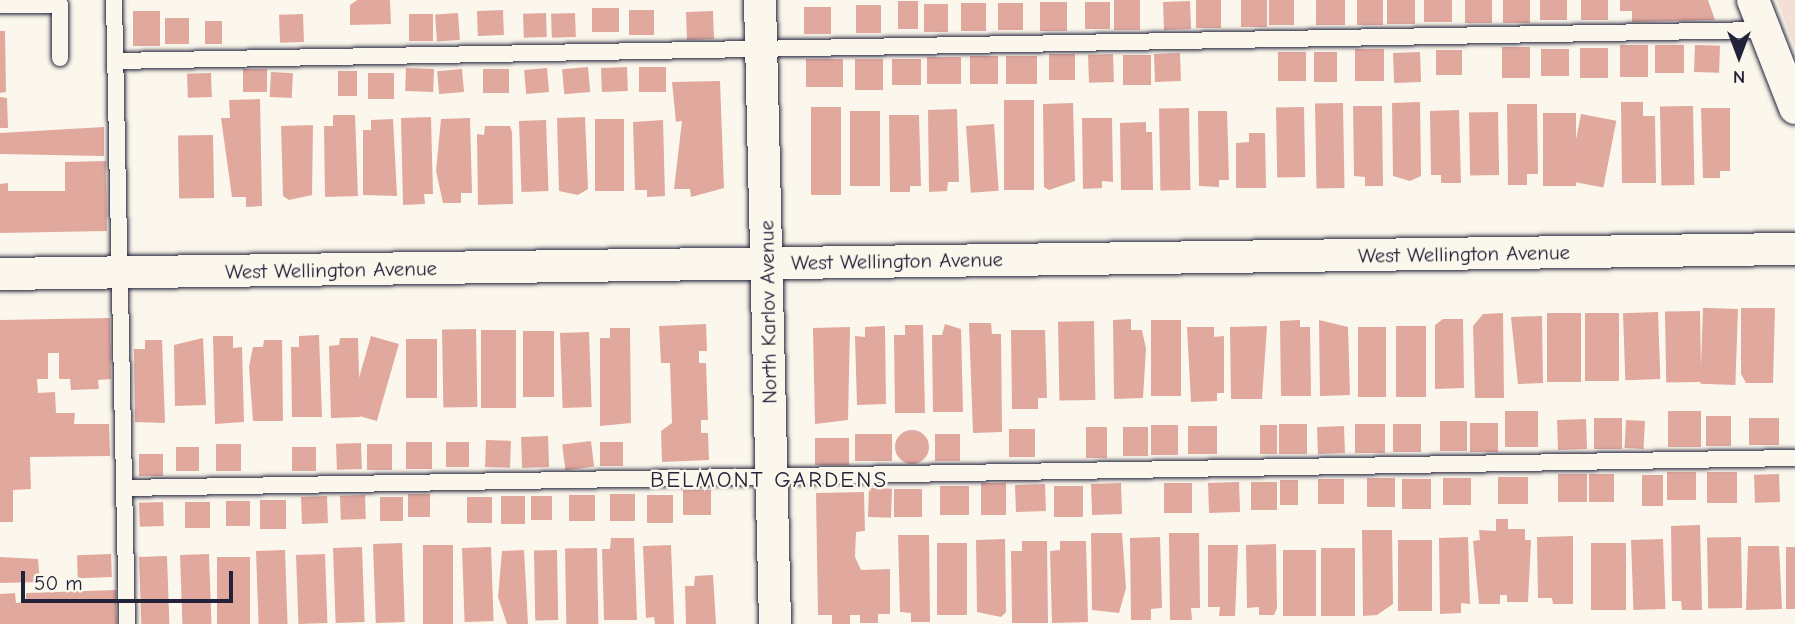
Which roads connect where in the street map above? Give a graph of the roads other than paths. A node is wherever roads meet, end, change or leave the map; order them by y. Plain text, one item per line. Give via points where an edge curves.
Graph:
1 (114, 0) edge
2 (760, 0) edge
3 (1753, 0) edge
4 (0, 5) edge
5 (1765, 30) junction
6 (761, 49) junction
7 (60, 58) dead end
8 (115, 61) junction
9 (1795, 108) edge
10 (1795, 249) edge
11 (766, 263) junction
12 (118, 273) junction
13 (0, 274) edge
14 (1795, 458) edge
15 (771, 478) junction
16 (124, 488) junction
17 (127, 624) edge
18 (775, 624) edge

1 - 8 lane
2 - 6 street, North Karlov Avenue
3 - 5 street
4 - 7 lane via 60,5
5 - 6 lane
5 - 9 street
6 - 8 lane
6 - 11 street, North Karlov Avenue
8 - 12 lane
10 - 11 street, West Wellington Avenue
11 - 12 street, West Wellington Avenue
11 - 15 street, North Karlov Avenue
12 - 13 street, West Wellington Avenue
12 - 16 lane
14 - 15 lane
15 - 16 lane
15 - 18 street, North Karlov Avenue
16 - 17 lane

